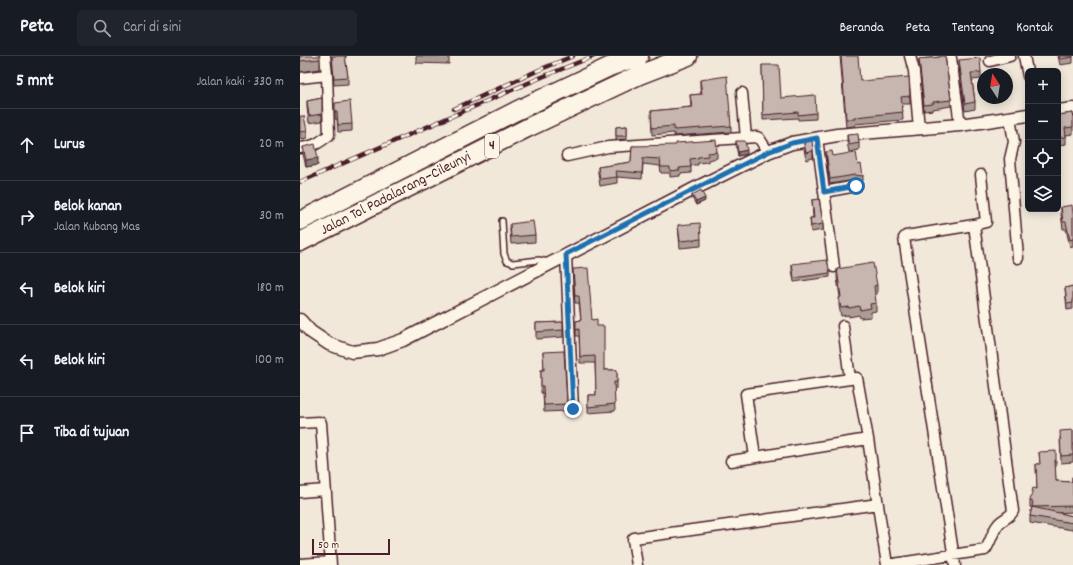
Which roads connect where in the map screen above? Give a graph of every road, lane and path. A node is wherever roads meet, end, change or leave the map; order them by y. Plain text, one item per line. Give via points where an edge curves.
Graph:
1 (325, 56) edge
2 (639, 56) edge
3 (688, 56) edge
4 (910, 56) edge
5 (1010, 56) edge
6 (1024, 56) edge
7 (951, 58) dead end
8 (990, 61) dead end
9 (1026, 68) edge
10 (327, 75) junction
11 (300, 78) edge
12 (742, 93) dead end
13 (1073, 109) edge
14 (1061, 111) edge
15 (1025, 116) edge
16 (1010, 118) junction
17 (960, 125) junction
18 (919, 129) junction
19 (746, 138) junction
20 (817, 138) junction
21 (300, 148) edge
22 (768, 152) junction
23 (567, 156) dead end
24 (981, 175) dead end
25 (856, 186) dead end
26 (824, 192) junction
27 (300, 221) edge
28 (502, 221) dead end
29 (974, 225) junction
30 (300, 242) edge
31 (566, 254) junction
32 (1018, 258) dead end
33 (552, 262) junction
34 (834, 267) dead end
35 (300, 320) edge
36 (843, 326) dead end
37 (850, 379) junction
38 (573, 409) dead end
39 (300, 424) edge
40 (868, 439) junction
41 (755, 457) junction
42 (732, 461) dead end
43 (325, 490) junction
44 (300, 492) edge
45 (878, 504) junction
46 (954, 560) edge
47 (330, 563) edge
48 (300, 564) edge
49 (637, 565) edge
50 (887, 565) edge

1 - 10 street
2 - 27 highway, Jalan Tol Padalarang–Cileunyi / 4 via 609,67 516,111
3 - 30 highway, Jalan Tol Padalarang–Cileunyi / 4 via 639,75 527,128
4 - 18 street via 914,71
5 - 8 street
6 - 9 street
7 - 17 street
10 - 11 street
10 - 21 street via 328,135 318,144
12 - 19 street
13 - 14 street
15 - 16 street
16 - 17 street
16 - 32 street via 1014,142 1010,159
17 - 18 street
18 - 20 street
19 - 22 street via 759,138
19 - 23 street via 608,147
20 - 22 street via 792,143
20 - 26 street
22 - 31 street
24 - 29 street via 987,220
25 - 26 street
26 - 34 street
28 - 33 lane via 504,254 507,261
29 - 46 street via 1014,511 998,524 985,550
29 - 46 street via 904,238
31 - 33 street
31 - 38 street
33 - 35 street via 403,340 378,349 352,352 329,344 311,332
36 - 37 street
37 - 40 street via 857,378
37 - 41 street via 746,394
39 - 43 street via 321,423
40 - 41 street
40 - 45 street
41 - 42 street
43 - 44 street
43 - 47 street
45 - 49 street via 634,538
45 - 50 street
46 - 50 street
47 - 48 street

